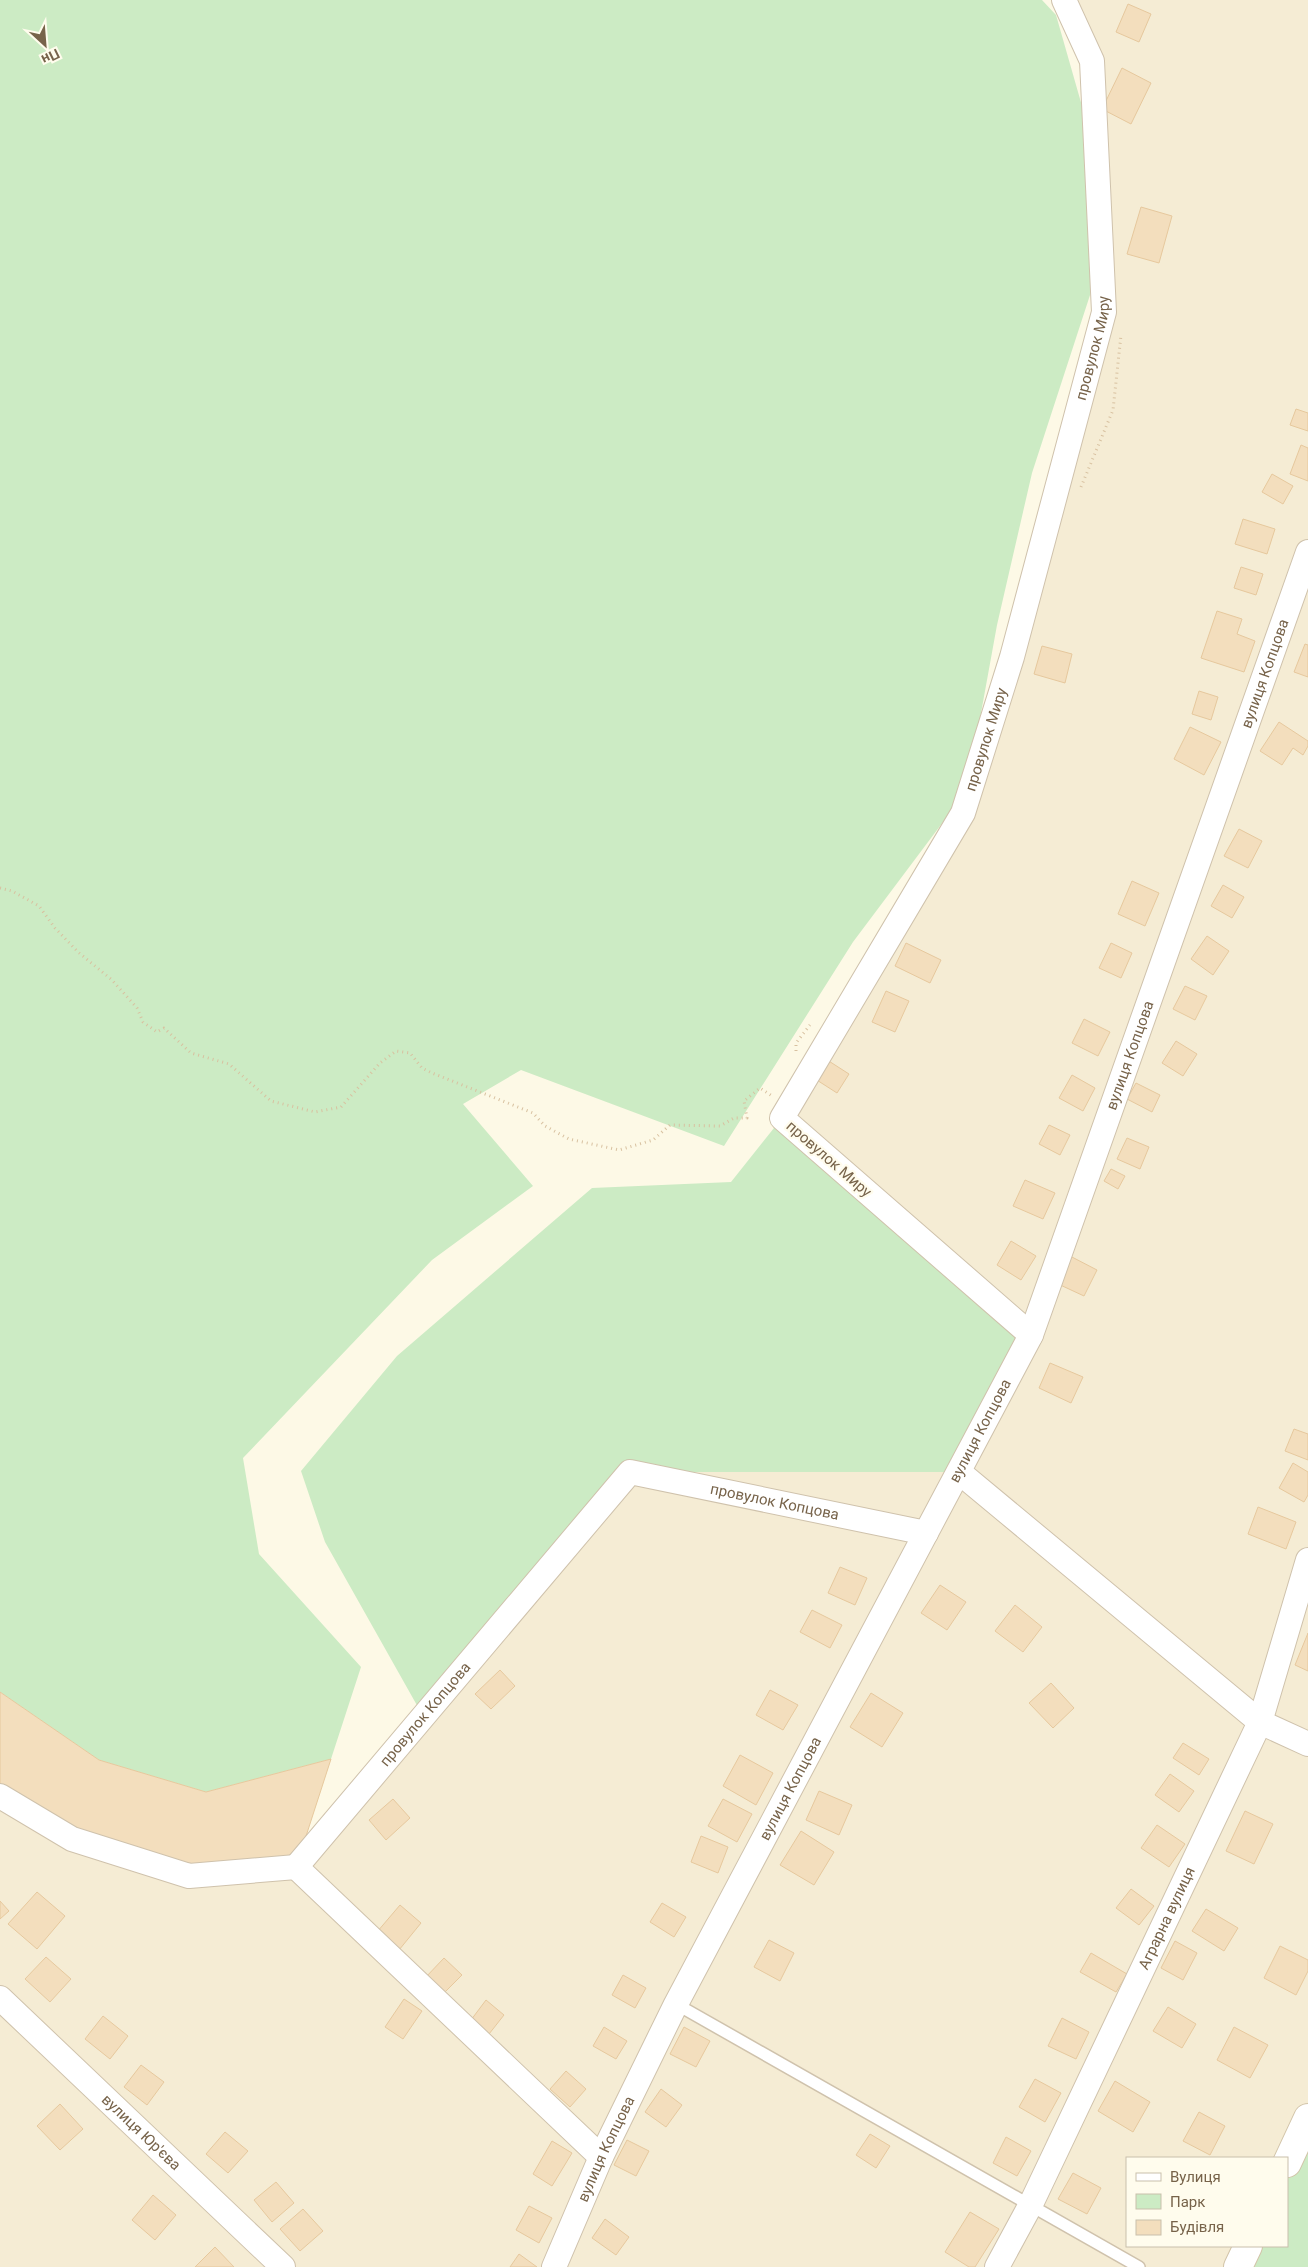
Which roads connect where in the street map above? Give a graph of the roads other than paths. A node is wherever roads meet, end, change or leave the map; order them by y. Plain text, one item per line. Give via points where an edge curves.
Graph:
1 (1064, 0) edge
2 (1308, 552) edge
3 (1031, 1335) junction
4 (959, 1472) junction
5 (926, 1533) junction
6 (1308, 1560) edge
7 (1260, 1722) junction
8 (1308, 1744) edge
9 (0, 1796) edge
10 (296, 1867) junction
11 (0, 1998) edge
12 (676, 2004) junction
13 (1308, 2118) edge
14 (600, 2157) junction
15 (1288, 2161) edge
16 (1030, 2206) junction
17 (1248, 2247) edge
18 (283, 2267) edge
19 (554, 2267) edge
20 (997, 2267) edge
21 (1139, 2267) edge
22 (1238, 2267) edge

1 - 3 street, провулок Миру via 1092,61 1104,312 1012,656 963,813 782,1118
2 - 3 street, вулиця Копцова
3 - 4 street, вулиця Копцова
4 - 5 street, вулиця Копцова
4 - 7 street
5 - 10 street, провулок Копцова via 630,1472
5 - 12 street, вулиця Копцова
6 - 7 street, Аграрна вулиця
7 - 8 street
7 - 16 street, Аграрна вулиця
9 - 10 street via 72,1839 188,1876
10 - 14 street
11 - 18 street, вулиця Юр'єва
12 - 14 street, вулиця Копцова
12 - 16 lane
13 - 15 main road
14 - 19 street, вулиця Копцова
16 - 20 street, Аграрна вулиця
16 - 21 lane
17 - 22 main road

